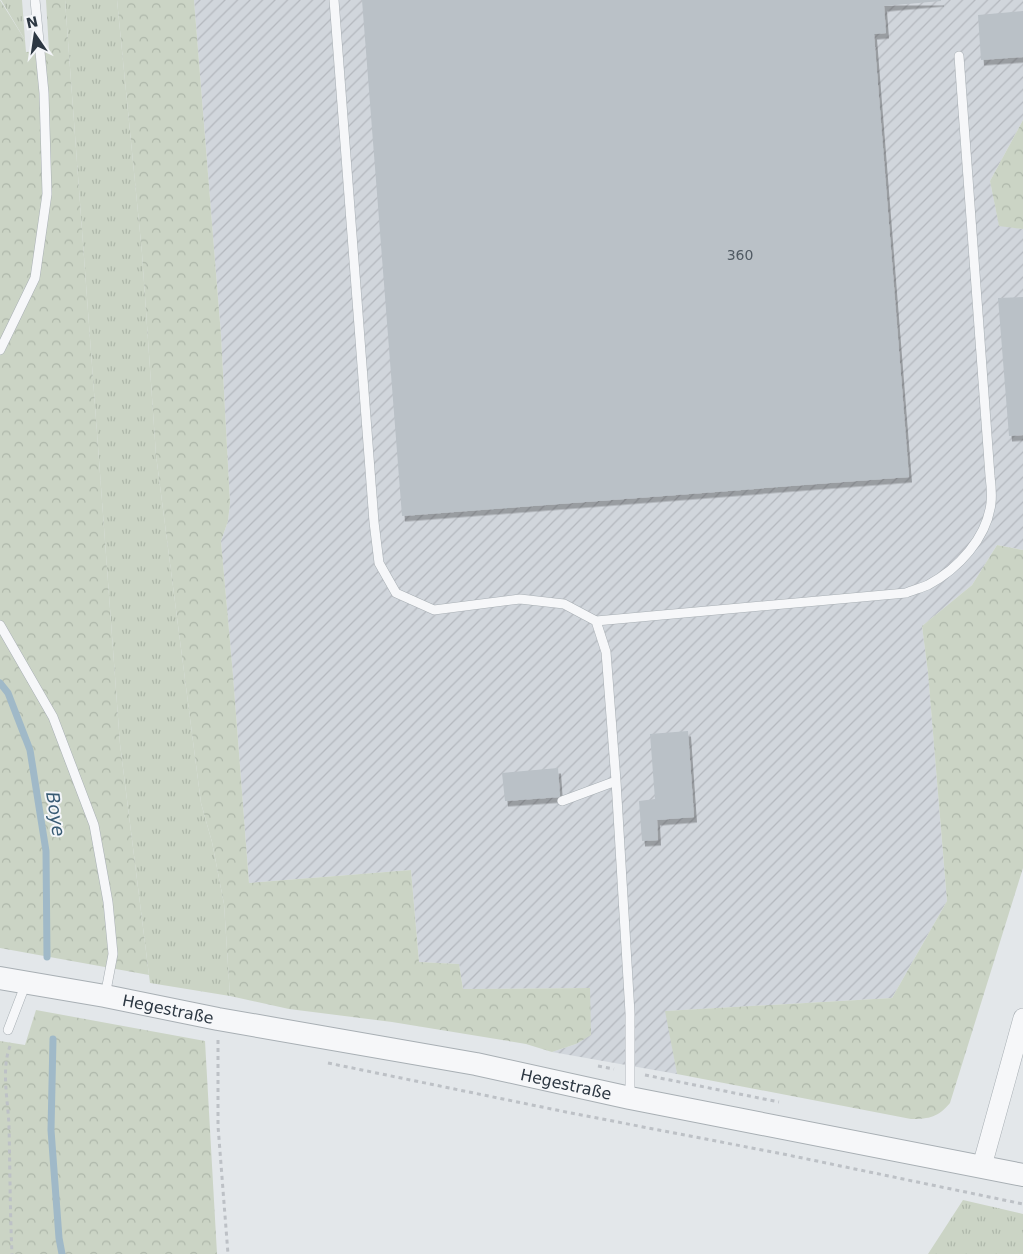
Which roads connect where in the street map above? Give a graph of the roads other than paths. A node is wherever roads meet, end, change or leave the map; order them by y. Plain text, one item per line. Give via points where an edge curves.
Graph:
1 (35, 0) edge
2 (334, 0) edge
3 (959, 56) dead end
4 (0, 350) edge
5 (596, 621) junction
6 (0, 625) edge
7 (616, 781) junction
8 (562, 801) dead end
9 (0, 978) edge
10 (26, 983) junction
11 (105, 996) junction
12 (1023, 1018) edge
13 (8, 1030) dead end
14 (630, 1098) junction
15 (982, 1166) junction
16 (1023, 1175) edge

1 - 4 lane via 44,94 47,194 35,278
2 - 5 lane via 379,564 396,593 434,610 520,599 564,604
3 - 5 lane via 990,476 991,503 984,529 970,550 948,572 906,593
5 - 7 lane via 606,652
6 - 11 lane via 53,717 94,825 108,902 113,954
7 - 8 lane
7 - 14 lane via 630,1013
9 - 10 street, Hegestraße
10 - 11 street, Hegestraße
10 - 13 lane
11 - 14 street, Hegestraße via 476,1064
12 - 15 street
14 - 15 street, Hegestraße
15 - 16 street, Hegestraße

